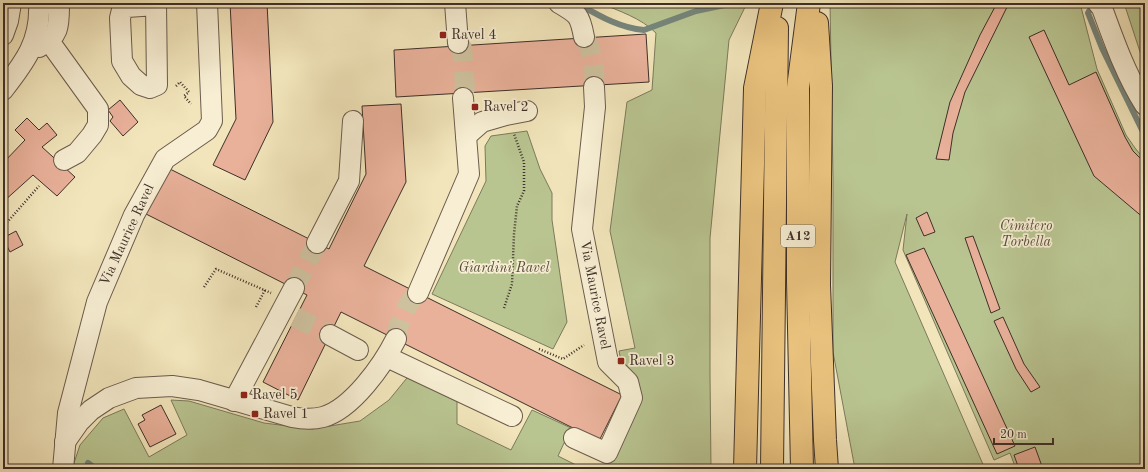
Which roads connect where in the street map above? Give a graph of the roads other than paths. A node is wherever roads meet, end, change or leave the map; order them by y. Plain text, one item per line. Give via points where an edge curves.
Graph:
1 (11, 3) edge
2 (39, 3) edge
3 (59, 3) edge
4 (207, 3) edge
5 (455, 3) edge
6 (559, 3) edge
7 (772, 3) edge
8 (778, 3) edge
9 (809, 3) edge
10 (816, 3) edge
11 (156, 4) edge
12 (1100, 5) edge
13 (3, 35) edge
14 (584, 37) tunnel mouth
15 (49, 41) junction
16 (458, 43) tunnel mouth
17 (30, 52) junction
18 (594, 87) tunnel mouth
19 (3, 90) edge
20 (463, 98) tunnel mouth
21 (1145, 105) edge
22 (527, 111) dead end
23 (353, 121) dead end
24 (466, 136) junction
25 (64, 160) dead end
26 (317, 242) tunnel mouth
27 (418, 293) tunnel mouth
28 (290, 303) tunnel mouth
29 (330, 335) tunnel mouth
30 (396, 339) tunnel mouth
31 (358, 350) dead end
32 (387, 356) junction
33 (234, 401) junction
34 (512, 416) dead end
35 (574, 438) dead end
36 (65, 441) junction
37 (51, 469) edge
38 (64, 469) edge
39 (745, 469) edge
40 (772, 469) edge
41 (802, 469) edge
42 (827, 469) edge

1 - 13 street
2 - 17 street via 35,39
3 - 15 street via 57,30
4 - 36 street, Via Maurice Ravel via 212,122 207,130 165,159 134,215 96,302 68,413
5 - 16 street
6 - 14 street via 576,13 582,24
7 - 39 highway via 755,88
8 - 40 highway, A12
9 - 41 highway, A12 via 798,88 798,281
10 - 42 highway, A12 via 821,86 819,285
11 - 11 street via 157,86 150,88 141,85 131,76 122,61 120,18 122,10 127,7
12 - 21 street via 1116,48
15 - 17 street
15 - 25 street via 98,109 98,125 92,135 77,153
17 - 19 street via 24,64
18 - 35 street, Via Maurice Ravel via 595,107 582,229 608,362 628,382 632,398 607,453
20 - 24 street
22 - 24 street via 482,122
23 - 26 street via 349,181
24 - 27 street via 469,174
28 - 33 street
29 - 31 street
30 - 32 street, Via Maurice Ravel
32 - 33 street, Via Maurice Ravel via 359,392 323,417 292,418
32 - 34 street
33 - 36 street, Via Maurice Ravel via 199,390 172,386 136,388 109,398 91,410
36 - 37 street, Via Maurice Ravel
36 - 38 street, Via Maurice Ravel

